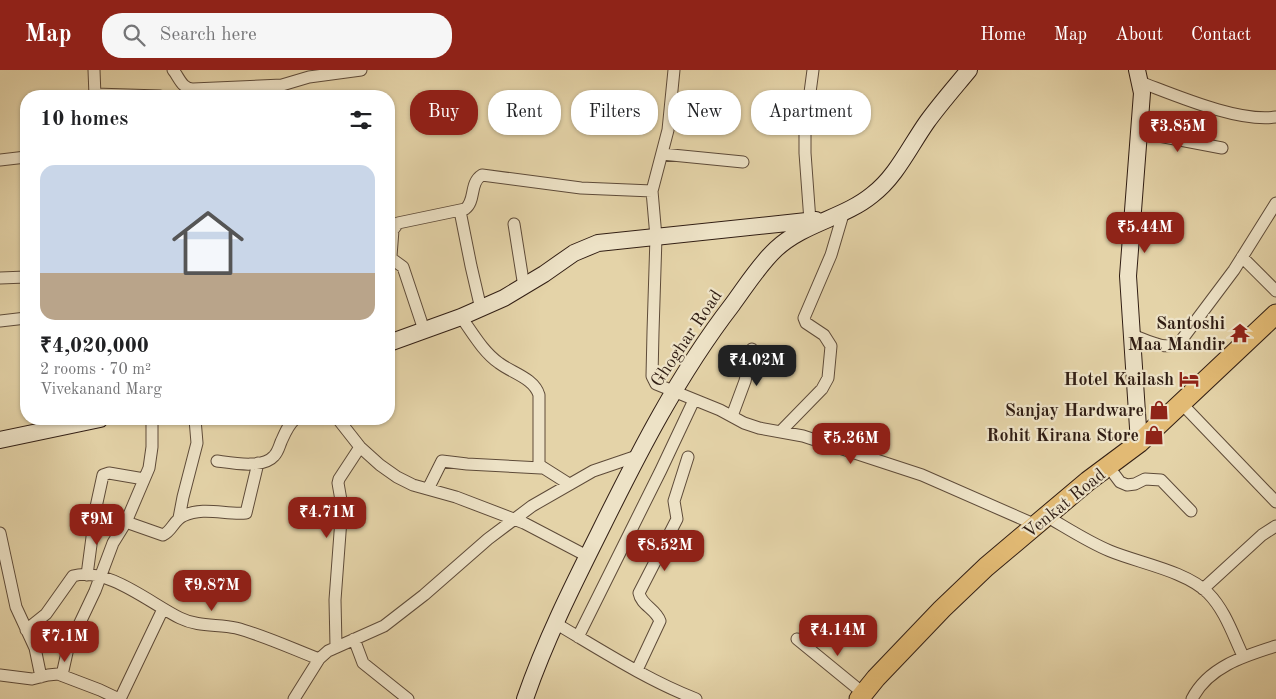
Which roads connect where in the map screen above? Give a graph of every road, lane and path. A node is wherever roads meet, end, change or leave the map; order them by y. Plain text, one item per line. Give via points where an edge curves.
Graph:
1 (94, 70) edge
2 (175, 70) edge
3 (361, 70) edge
4 (674, 70) edge
5 (813, 70) edge
6 (969, 70) edge
7 (1138, 76) edge
8 (95, 90) edge
9 (209, 90) edge
10 (259, 90) edge
11 (1276, 117) edge
12 (1138, 132) junction
13 (1222, 148) dead end
14 (662, 154) junction
15 (20, 158) edge
16 (0, 160) edge
17 (743, 162) dead end
18 (652, 191) junction
19 (1276, 202) edge
20 (460, 211) junction
21 (844, 211) junction
22 (818, 220) junction
23 (514, 224) dead end
24 (395, 227) edge
25 (656, 237) junction
26 (1242, 257) junction
27 (395, 261) edge
28 (20, 277) edge
29 (0, 278) edge
30 (524, 287) junction
31 (1276, 291) edge
32 (481, 309) junction
33 (1276, 314) edge
34 (461, 317) junction
35 (20, 319) edge
36 (0, 321) edge
37 (424, 330) junction
38 (1132, 335) junction
39 (395, 341) edge
40 (752, 349) dead end
41 (673, 392) junction
42 (694, 400) junction
43 (1181, 403) junction
44 (732, 416) junction
45 (71, 425) edge
46 (152, 425) edge
47 (196, 425) edge
48 (290, 425) edge
49 (343, 425) edge
50 (780, 431) junction
51 (0, 440) edge
52 (1139, 443) junction
53 (360, 447) junction
54 (637, 456) junction
55 (688, 457) dead end
56 (217, 461) dead end
57 (258, 463) junction
58 (1108, 466) junction
59 (541, 468) junction
60 (144, 479) junction
61 (569, 484) junction
62 (428, 490) junction
63 (1276, 502) edge
64 (1191, 511) dead end
65 (179, 518) junction
66 (513, 519) junction
67 (1041, 520) junction
68 (126, 522) junction
69 (1276, 526) edge
70 (0, 533) edge
71 (588, 556) junction
72 (87, 575) junction
73 (101, 576) junction
74 (1203, 589) junction
75 (163, 609) junction
76 (555, 624) junction
77 (26, 630) junction
78 (578, 637) junction
79 (354, 639) junction
80 (797, 639) dead end
81 (336, 646) junction
82 (1276, 646) edge
83 (1243, 656) junction
84 (319, 659) junction
85 (637, 670) junction
86 (0, 675) edge
87 (62, 675) junction
88 (41, 677) junction
89 (861, 696) edge
90 (120, 699) edge
91 (294, 699) edge
92 (408, 699) edge
93 (525, 699) edge
94 (696, 699) edge
95 (1192, 699) edge

1 - 8 street
2 - 9 street via 188,89
3 - 10 street via 309,77
4 - 14 street via 668,130
5 - 22 street via 805,153
6 - 21 street, Ghoghar Road via 927,122 888,180 874,194
7 - 11 street via 1209,107 1265,119
7 - 12 street via 1142,93
12 - 13 street
12 - 38 street via 1128,276
14 - 17 street
14 - 18 street
15 - 16 street
18 - 20 street via 581,188 487,175 478,177 468,207
18 - 25 street
19 - 26 street
20 - 24 street via 402,221
20 - 32 street
21 - 22 street, Ghoghar Road
21 - 50 street via 831,255 804,318 806,323 824,335 831,346 828,378 822,389
22 - 25 street
22 - 41 street, Ghoghar Road via 776,250 710,334
23 - 30 street
25 - 30 street via 588,246
25 - 41 street via 652,376 656,384
26 - 31 street
26 - 38 street via 1176,345 1160,345
27 - 37 street via 402,267
28 - 29 street
30 - 32 street
32 - 34 street
33 - 43 main road, Venkat Road
34 - 37 street
34 - 59 street via 489,355 536,387 538,463
35 - 36 street
37 - 39 street
38 - 52 street
40 - 44 street
41 - 42 street
41 - 54 street, Ghoghar Road
42 - 44 street
42 - 78 street
43 - 52 main road, Venkat Road
43 - 63 street
44 - 50 street via 759,428
45 - 51 street
46 - 60 street via 149,468
47 - 65 street via 197,443
48 - 57 street via 274,457
49 - 53 street
50 - 67 street via 922,475
52 - 58 main road, Venkat Road
53 - 62 street via 397,477
53 - 81 street via 338,482 342,506 334,600
54 - 61 street via 602,467
54 - 71 street, Ghoghar Road
55 - 85 street via 674,501 678,519 639,593 640,599 660,621
56 - 57 street
57 - 65 street via 246,513 200,511
58 - 64 street via 1120,482 1127,485 1145,479 1161,480
58 - 67 main road, Venkat Road
59 - 61 street
59 - 62 street via 442,461
60 - 68 street
60 - 72 street via 103,476
61 - 66 street
62 - 66 street
65 - 68 street via 163,535
66 - 71 street
66 - 79 street via 384,626
67 - 74 street via 1110,551 1192,581
67 - 89 main road, Venkat Road via 942,609
68 - 73 street via 113,543
69 - 74 street
70 - 77 street via 16,607
71 - 76 street, Ghoghar Road
72 - 73 street
72 - 77 street via 70,578 46,614
73 - 75 street
73 - 87 street via 68,648
74 - 83 street via 1219,606
75 - 84 street via 191,622 238,628
75 - 90 street
76 - 78 street
76 - 93 street, Ghoghar Road
77 - 88 street
78 - 85 street
79 - 81 street
79 - 92 street via 363,663
80 - 89 street
81 - 84 street
82 - 83 street
83 - 95 street via 1212,674
84 - 91 street
85 - 94 street
86 - 88 street via 29,679
87 - 88 street
87 - 90 street

